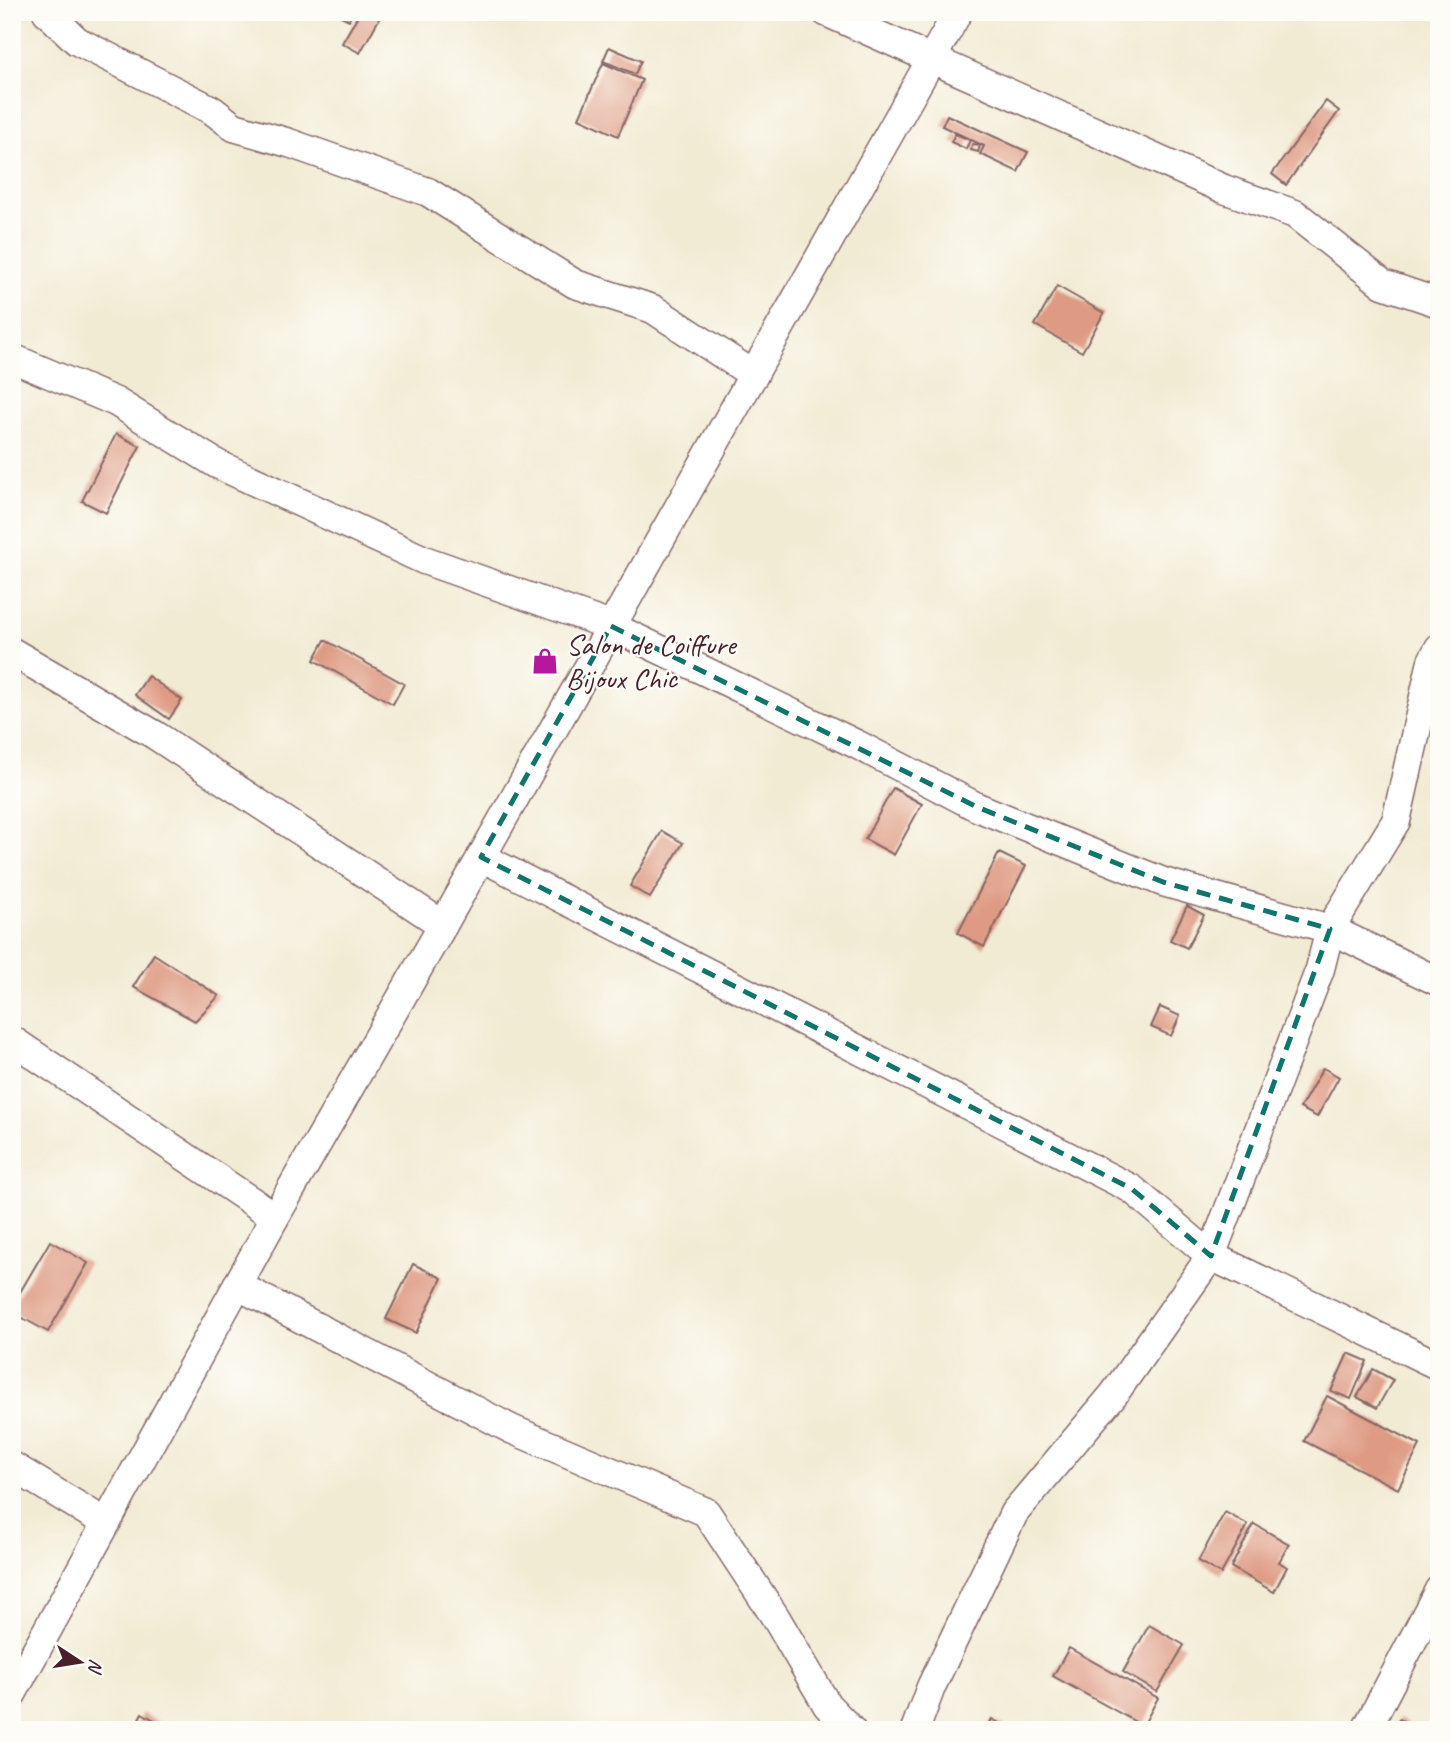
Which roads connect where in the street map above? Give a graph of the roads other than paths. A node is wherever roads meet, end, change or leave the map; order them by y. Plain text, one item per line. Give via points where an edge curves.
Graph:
1 (47, 12) edge
2 (826, 12) edge
3 (958, 12) edge
4 (933, 60) junction
5 (1439, 303) edge
6 (12, 358) edge
7 (754, 375) junction
8 (611, 626) junction
9 (12, 652) edge
10 (1436, 658) edge
11 (481, 857) junction
12 (443, 925) junction
13 (1330, 929) junction
14 (1439, 982) edge
15 (12, 1040) edge
16 (275, 1217) junction
17 (1211, 1255) junction
18 (237, 1285) junction
19 (1439, 1366) edge
20 (12, 1466) edge
21 (106, 1523) junction
22 (1439, 1590) edge
23 (12, 1694) edge
24 (851, 1730) edge
25 (915, 1730) edge
26 (1366, 1730) edge

1 - 7 street via 76,41 212,110 234,127 428,192 575,284 653,309
2 - 4 street
3 - 4 street
4 - 5 street via 1224,189 1295,214 1384,284
4 - 7 street
6 - 8 street via 116,402 216,464 424,560
7 - 8 street
8 - 11 street
8 - 13 street via 977,807 1163,881
9 - 12 street via 155,735
10 - 13 street via 1396,821
11 - 12 street
11 - 17 street via 1132,1189
12 - 16 street
13 - 14 street
13 - 17 street via 1320,969
15 - 16 street
16 - 18 street
17 - 19 street
17 - 25 street via 1114,1394 1014,1513 930,1687
18 - 21 street
18 - 24 street via 511,1429 706,1512 827,1704
20 - 21 street
21 - 23 street
22 - 26 street

